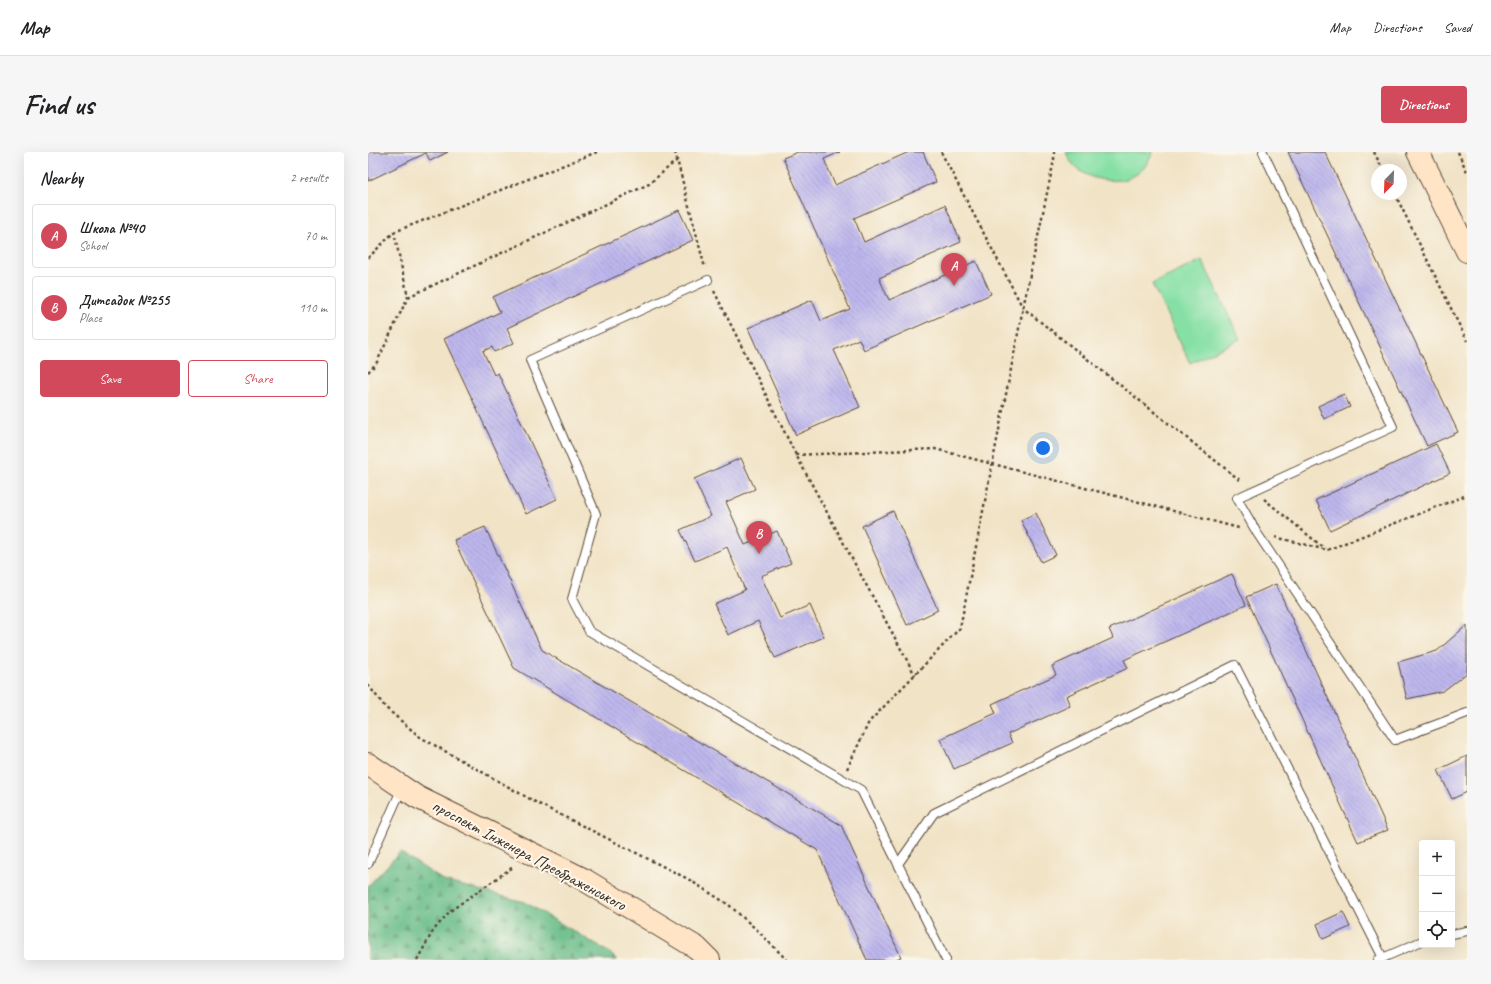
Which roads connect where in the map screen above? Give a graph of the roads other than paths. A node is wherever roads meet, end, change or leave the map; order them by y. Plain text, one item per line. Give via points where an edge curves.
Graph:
1 (1263, 152) edge
2 (1418, 152) edge
3 (1467, 251) edge
4 (708, 280) road end
5 (1467, 713) edge
6 (368, 764) edge
7 (403, 787) junction
8 (368, 864) edge
9 (898, 864) junction
10 (1467, 931) edge
11 (1455, 933) edge
12 (1419, 942) edge
13 (1380, 959) edge
14 (709, 960) edge
15 (946, 960) edge

1 - 5 lane via 1393,427 1237,498 1257,533 1395,740
2 - 3 main road
4 - 9 lane via 530,360 596,514 572,599 589,631 861,790
6 - 7 main road, проспект Інженера Преображенського
7 - 8 lane
7 - 14 main road, проспект Інженера Преображенського via 417,797 590,883 697,948
9 - 13 lane via 934,813 1234,665
9 - 15 lane
10 - 11 lane
12 - 13 lane

